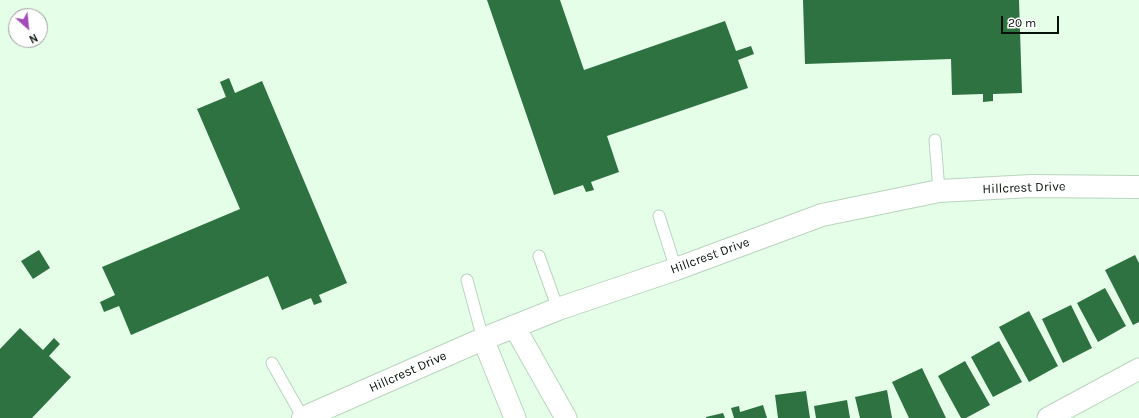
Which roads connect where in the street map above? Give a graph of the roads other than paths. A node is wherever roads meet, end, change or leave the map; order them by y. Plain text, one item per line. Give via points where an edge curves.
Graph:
1 (935, 140) dead end
2 (1139, 187) edge
3 (939, 191) junction
4 (659, 216) dead end
5 (538, 256) dead end
6 (676, 269) junction
7 (468, 280) dead end
8 (558, 309) junction
9 (514, 326) junction
10 (483, 339) junction
11 (272, 363) dead end
12 (1139, 369) edge
13 (303, 418) edge
14 (515, 418) edge
15 (548, 418) edge
16 (566, 418) edge
17 (1048, 418) edge

1 - 3 lane
2 - 3 street, Hillcrest Drive via 1031,186
3 - 6 street, Hillcrest Drive via 822,215
4 - 6 lane
5 - 8 lane
6 - 8 street, Hillcrest Drive
7 - 10 lane
8 - 9 street, Hillcrest Drive
9 - 10 street, Hillcrest Drive
9 - 16 street
10 - 13 street, Hillcrest Drive
10 - 14 street
11 - 13 lane
12 - 17 street
15 - 16 street

